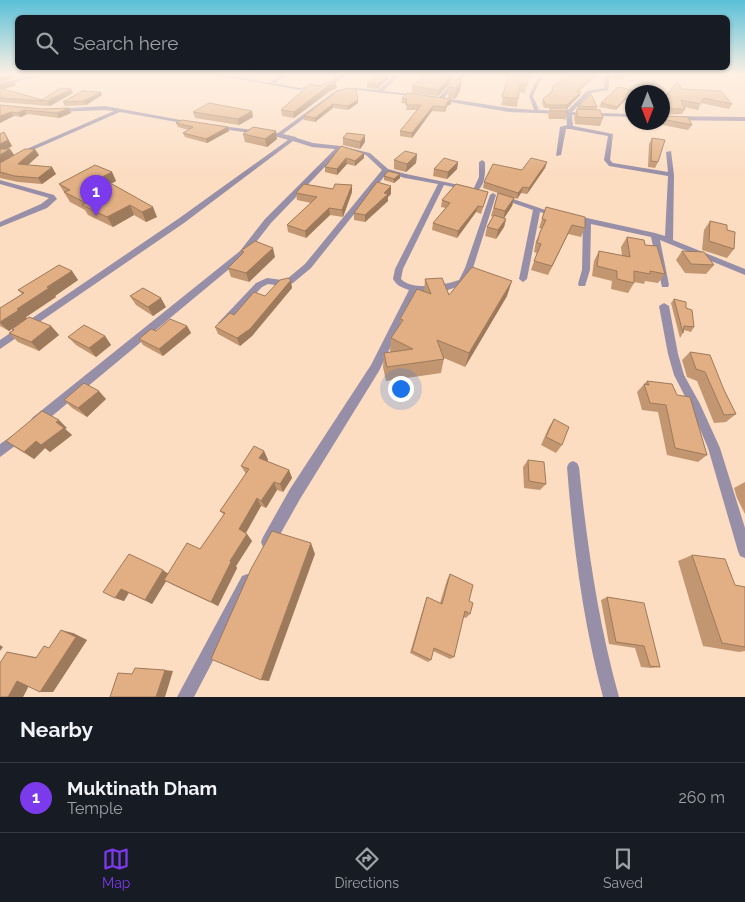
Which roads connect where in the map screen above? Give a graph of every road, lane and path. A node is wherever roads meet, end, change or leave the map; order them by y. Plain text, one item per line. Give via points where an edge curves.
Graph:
1 (55, 108) edge
2 (315, 108) edge
3 (491, 108) edge
4 (535, 108) edge
5 (573, 108) edge
6 (118, 111) junction
7 (537, 111) junction
8 (569, 112) junction
9 (625, 116) edge
10 (670, 118) edge
11 (745, 119) edge
12 (201, 124) edge
13 (210, 126) edge
14 (570, 127) junction
15 (279, 134) junction
16 (294, 138) junction
17 (340, 148) junction
18 (669, 152) dead end
19 (558, 155) dead end
20 (482, 162) dead end
21 (1, 168) edge
22 (386, 170) junction
23 (671, 175) junction
24 (0, 182) edge
25 (442, 182) junction
26 (476, 190) junction
27 (493, 195) junction
28 (537, 210) junction
29 (587, 220) junction
30 (0, 226) edge
31 (655, 235) junction
32 (669, 241) junction
33 (745, 272) edge
34 (523, 278) dead end
35 (582, 284) dead end
36 (665, 285) dead end
37 (414, 289) junction
38 (664, 306) dead end
39 (219, 327) edge
40 (0, 345) edge
41 (0, 450) edge
42 (573, 466) dead end
43 (745, 551) edge
44 (262, 554) edge
45 (252, 570) edge
46 (185, 697) edge
47 (611, 697) edge

1 - 6 street via 52,110 105,108
2 - 15 street
3 - 7 street
4 - 7 street
5 - 8 street
6 - 12 street
6 - 21 street via 33,148
7 - 8 street
8 - 9 street
8 - 14 street
10 - 11 street
13 - 15 street
14 - 19 street via 563,127
14 - 23 street via 611,135 607,160 611,165
15 - 16 street
16 - 17 street via 312,145
16 - 40 street via 181,221
17 - 22 street via 368,154
17 - 41 street via 268,221 243,253
18 - 23 street
20 - 26 street via 482,177
22 - 25 street
22 - 39 street via 308,266 290,281 267,281 259,285
23 - 32 street
24 - 30 street via 52,196 44,206
25 - 26 street
25 - 37 street via 399,269 397,279
26 - 27 street
27 - 28 street
27 - 37 street via 462,282 448,287
28 - 29 street
28 - 34 street
29 - 31 street
29 - 35 street via 586,270
31 - 32 street
31 - 36 street
32 - 33 street
37 - 44 street via 375,368
38 - 43 street via 679,375 714,448
42 - 47 street via 580,538 599,657
45 - 46 street

